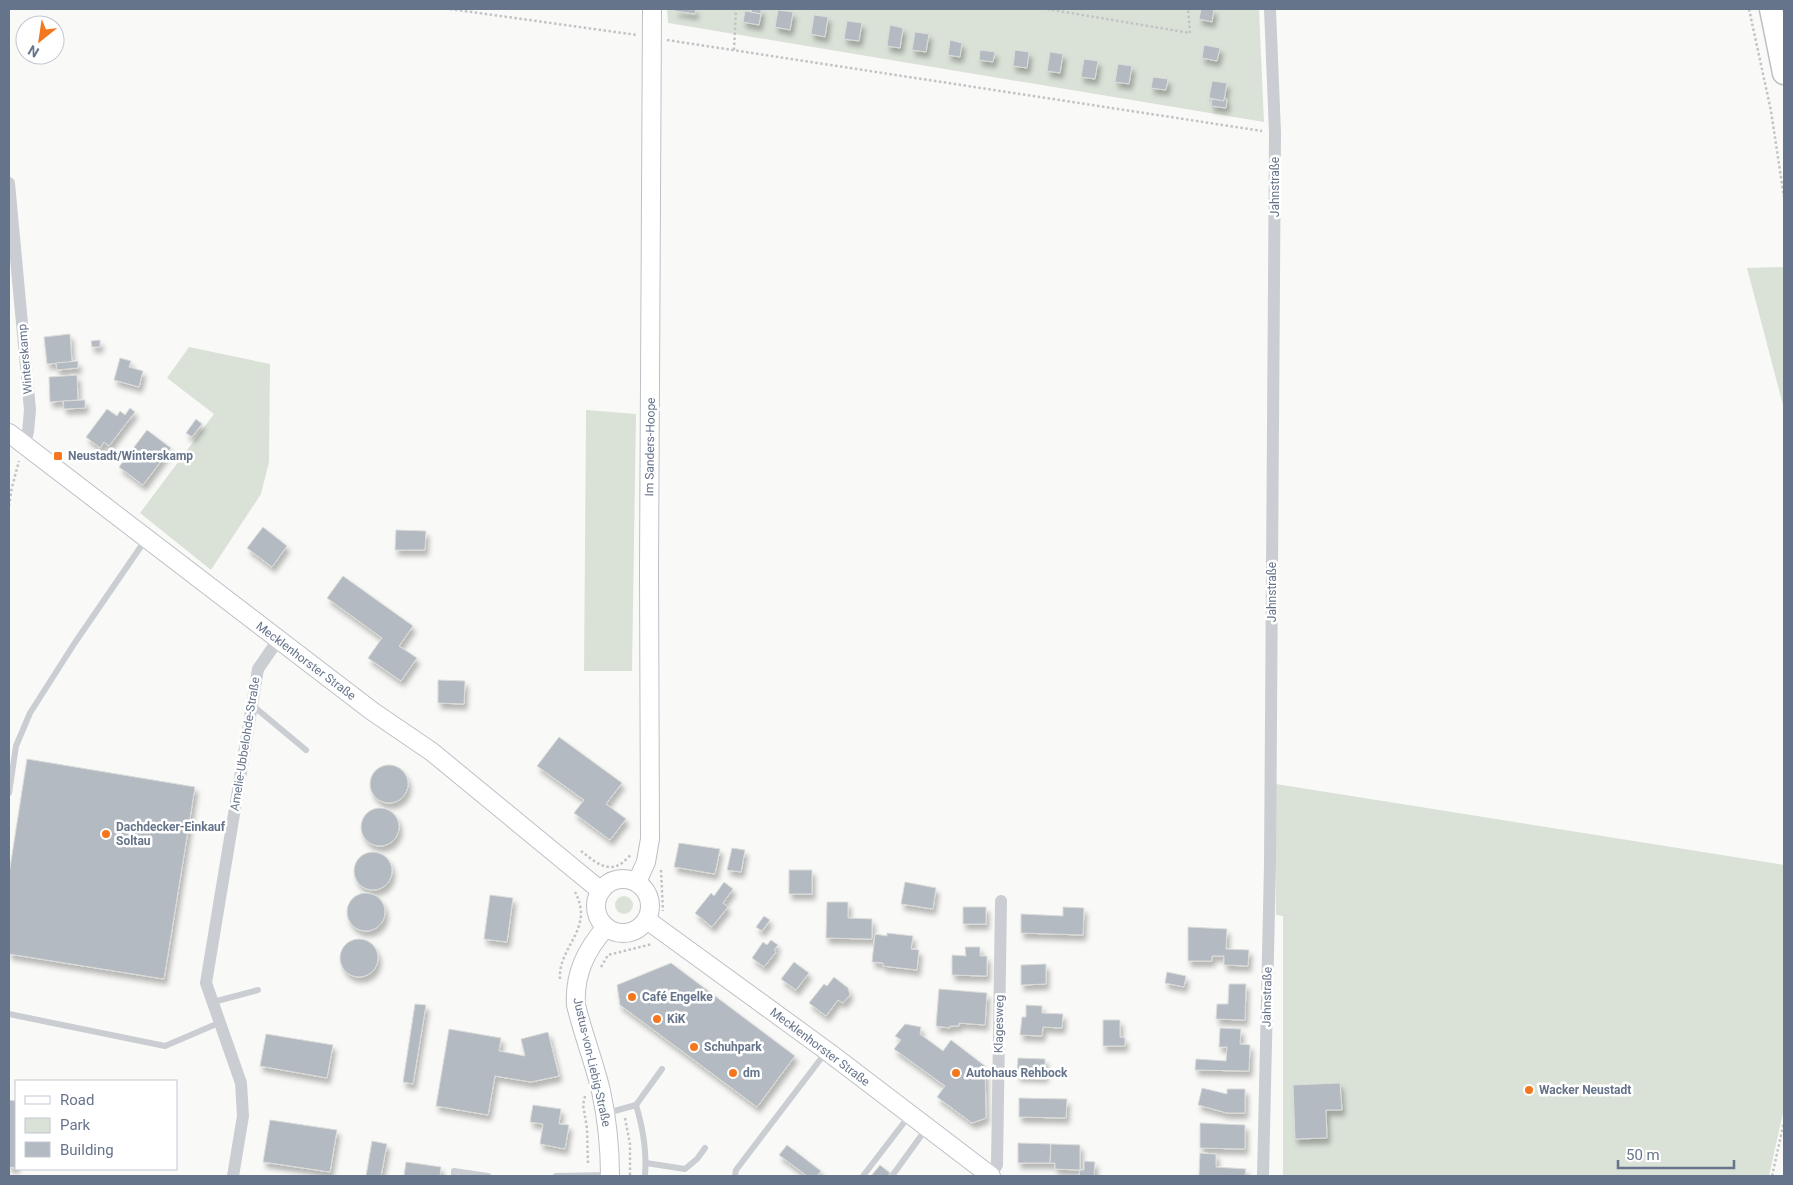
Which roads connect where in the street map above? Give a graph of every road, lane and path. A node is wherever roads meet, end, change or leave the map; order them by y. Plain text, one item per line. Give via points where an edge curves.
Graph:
1 (450, 9) edge
2 (652, 9) edge
3 (736, 9) edge
4 (1046, 9) edge
5 (1188, 9) edge
6 (1270, 9) edge
7 (1749, 9) edge
8 (1771, 9) edge
9 (538, 20) dead end
10 (1784, 73) edge
11 (1275, 133) junction
12 (9, 184) edge
13 (1784, 197) edge
14 (9, 433) edge
15 (24, 445) junction
16 (9, 506) edge
17 (147, 538) junction
18 (278, 640) junction
19 (252, 705) junction
20 (306, 750) dead end
21 (9, 793) edge
22 (593, 860) dead end
23 (646, 862) junction
24 (636, 882) junction
25 (572, 888) dead end
26 (601, 891) junction
27 (1001, 901) dead end
28 (647, 920) junction
29 (606, 927) junction
30 (578, 931) dead end
31 (652, 944) dead end
32 (608, 955) dead end
33 (258, 990) dead end
34 (213, 1002) junction
35 (9, 1014) edge
36 (221, 1022) junction
37 (826, 1051) junction
38 (662, 1069) dead end
39 (636, 1105) junction
40 (605, 1113) junction
41 (909, 1115) junction
42 (1784, 1122) edge
43 (927, 1128) junction
44 (705, 1148) dead end
45 (646, 1163) junction
46 (233, 1176) edge
47 (454, 1176) edge
48 (488, 1176) edge
49 (556, 1176) edge
50 (610, 1176) edge
51 (645, 1176) edge
52 (735, 1176) edge
53 (863, 1176) edge
54 (892, 1176) edge
55 (990, 1176) edge
56 (1262, 1176) edge
57 (1772, 1176) edge

1 - 9 path
2 - 23 street, Im Sanders-Hoope via 650,838
3 - 11 path via 734,50
4 - 5 path via 1190,32
6 - 11 street, Jahnstraße
7 - 13 path via 1771,111
8 - 10 highway
11 - 56 street, Jahnstraße via 1270,865
12 - 15 street, Winterskamp via 30,410
14 - 15 street, Mecklenhorster Straße
15 - 16 path
15 - 17 street, Mecklenhorster Straße
17 - 18 street, Mecklenhorster Straße
17 - 21 lane via 30,713 16,746
18 - 19 street, Amelie-Ubbelohde-Straße via 258,669
18 - 26 street, Mecklenhorster Straße via 432,752
19 - 20 lane
19 - 34 street, Amelie-Ubbelohde-Straße via 206,983
22 - 23 path via 610,868 621,864 630,855
23 - 24 street, Im Sanders-Hoope
24 - 26 street via 618,880
24 - 28 street via 649,897
25 - 30 path via 578,898 581,918
26 - 29 street via 597,914
27 - 55 street, Klagesweg via 997,1165
28 - 29 street via 639,929 622,934
28 - 37 street, Mecklenhorster Straße
29 - 40 street, Justus-von-Liebig-Straße via 583,960 575,995
31 - 32 path
33 - 34 lane
34 - 36 street, Amelie-Ubbelohde-Straße
35 - 36 lane via 166,1046
36 - 46 street, Amelie-Ubbelohde-Straße via 241,1083 243,1116
37 - 41 street, Mecklenhorster Straße
37 - 52 lane via 736,1170
38 - 39 lane
39 - 40 lane
39 - 45 lane via 643,1128
40 - 50 street, Justus-von-Liebig-Straße
41 - 43 street, Mecklenhorster Straße
41 - 53 lane
42 - 57 path
43 - 54 lane
43 - 55 street, Mecklenhorster Straße
44 - 45 lane via 685,1169
45 - 51 lane
47 - 48 lane via 454,1171
49 - 50 lane

